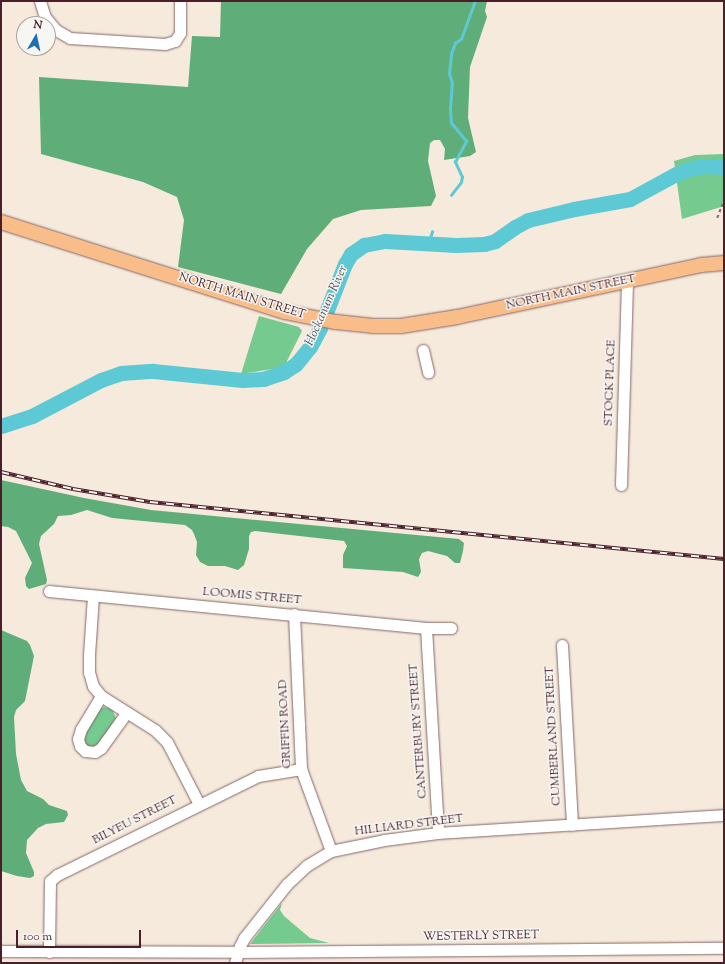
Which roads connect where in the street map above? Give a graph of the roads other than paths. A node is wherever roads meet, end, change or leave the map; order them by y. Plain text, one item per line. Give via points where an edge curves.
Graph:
1 (40, 1) edge
2 (180, 1) edge
3 (1, 222) edge
4 (724, 263) edge
5 (627, 280) junction
6 (423, 350) dead end
7 (428, 372) dead end
8 (621, 485) dead end
9 (50, 592) dead end
10 (93, 596) junction
11 (294, 614) junction
12 (426, 628) junction
13 (452, 628) dead end
14 (562, 645) dead end
15 (101, 696) junction
16 (127, 712) junction
17 (301, 769) junction
18 (199, 804) junction
19 (724, 816) edge
20 (572, 825) junction
21 (438, 833) junction
22 (331, 851) junction
23 (724, 948) edge
24 (1, 951) edge
25 (49, 952) junction
26 (236, 958) edge

1 - 2 street via 45,17 56,30 70,38 165,44 175,41 180,34
3 - 5 main road, NORTH MAIN STREET via 286,312 336,322 374,326 428,322
4 - 5 main road, NORTH MAIN STREET via 700,265
5 - 8 street, STOCK PLACE
6 - 7 street
9 - 10 street, LOOMIS STREET
10 - 11 street, LOOMIS STREET
10 - 15 street via 89,672 93,686
11 - 12 street, LOOMIS STREET
11 - 17 street, GRIFFIN ROAD
12 - 13 street, LOOMIS STREET
12 - 21 street, CANTERBURY STREET
14 - 20 street, CUMBERLAND STREET
15 - 16 street
15 - 16 street via 81,729 78,739 85,751 95,752 101,748
16 - 18 street via 155,730 167,742
17 - 18 street, BILYEU STREET via 258,776
17 - 22 street, GRIFFIN ROAD
18 - 25 street, BILYEU STREET via 57,875 50,881
19 - 20 street, HILLIARD STREET
20 - 21 street, HILLIARD STREET
21 - 22 street, HILLIARD STREET via 384,840
22 - 26 street, HILLIARD STREET via 306,866 288,884 244,938
23 - 26 street, WESTERLY STREET
24 - 25 street
25 - 26 street

